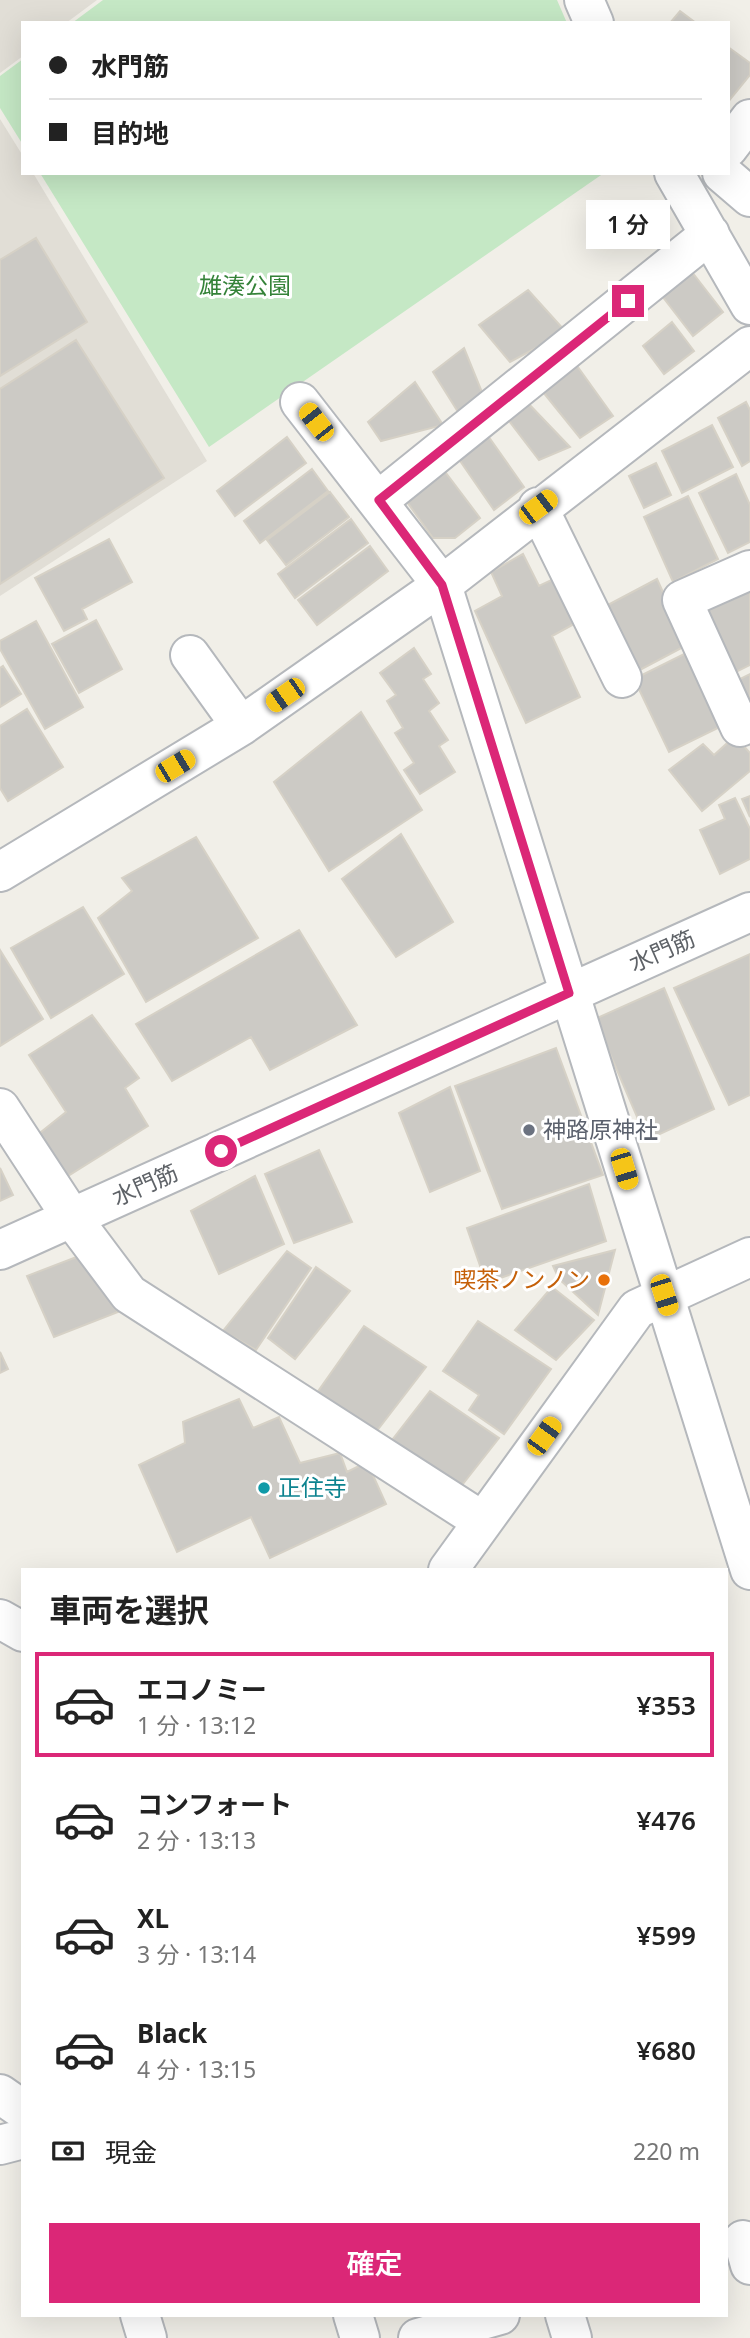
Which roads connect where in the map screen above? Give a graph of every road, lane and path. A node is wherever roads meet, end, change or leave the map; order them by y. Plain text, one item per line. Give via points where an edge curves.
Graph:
1 (584, 0) edge
2 (593, 21) edge
3 (750, 119) edge
4 (730, 145) edge
5 (724, 175) edge
6 (689, 181) edge
7 (750, 197) edge
8 (710, 234) junction
9 (750, 305) edge
10 (750, 346) edge
11 (300, 402) dead end
12 (379, 500) junction
13 (538, 507) junction
14 (750, 570) edge
15 (442, 585) junction
16 (190, 655) dead end
17 (622, 678) dead end
18 (240, 726) junction
19 (740, 727) dead end
20 (0, 872) edge
21 (750, 912) edge
22 (569, 993) junction
23 (0, 1108) edge
24 (72, 1218) junction
25 (0, 1250) edge
26 (750, 1257) edge
27 (664, 1295) junction
28 (482, 1521) junction
29 (449, 1568) edge
30 (750, 1570) edge
31 (0, 1619) edge
32 (21, 1631) edge
33 (0, 2094) edge
34 (21, 2109) edge
35 (21, 2140) edge
36 (0, 2145) edge
37 (141, 2317) edge
38 (354, 2317) edge
39 (493, 2317) edge
40 (566, 2317) edge
41 (147, 2338) edge
42 (360, 2338) edge
43 (418, 2338) edge
44 (572, 2338) edge

1 - 2 street
3 - 4 street
5 - 7 street
6 - 8 street
8 - 9 street
8 - 12 street
10 - 13 street
11 - 12 street
12 - 15 street
13 - 15 street
13 - 17 street
14 - 19 street via 682,600
15 - 18 street
15 - 22 street
16 - 18 street
18 - 20 street
21 - 22 street, 水門筋
22 - 24 street, 水門筋
22 - 27 street
23 - 24 street
24 - 25 street, 水門筋
24 - 28 street via 129,1294
26 - 27 street
27 - 28 street via 637,1309
27 - 30 street
28 - 29 street
31 - 32 street
33 - 34 street
35 - 36 street
37 - 41 street
38 - 42 street
39 - 43 street
40 - 44 street

